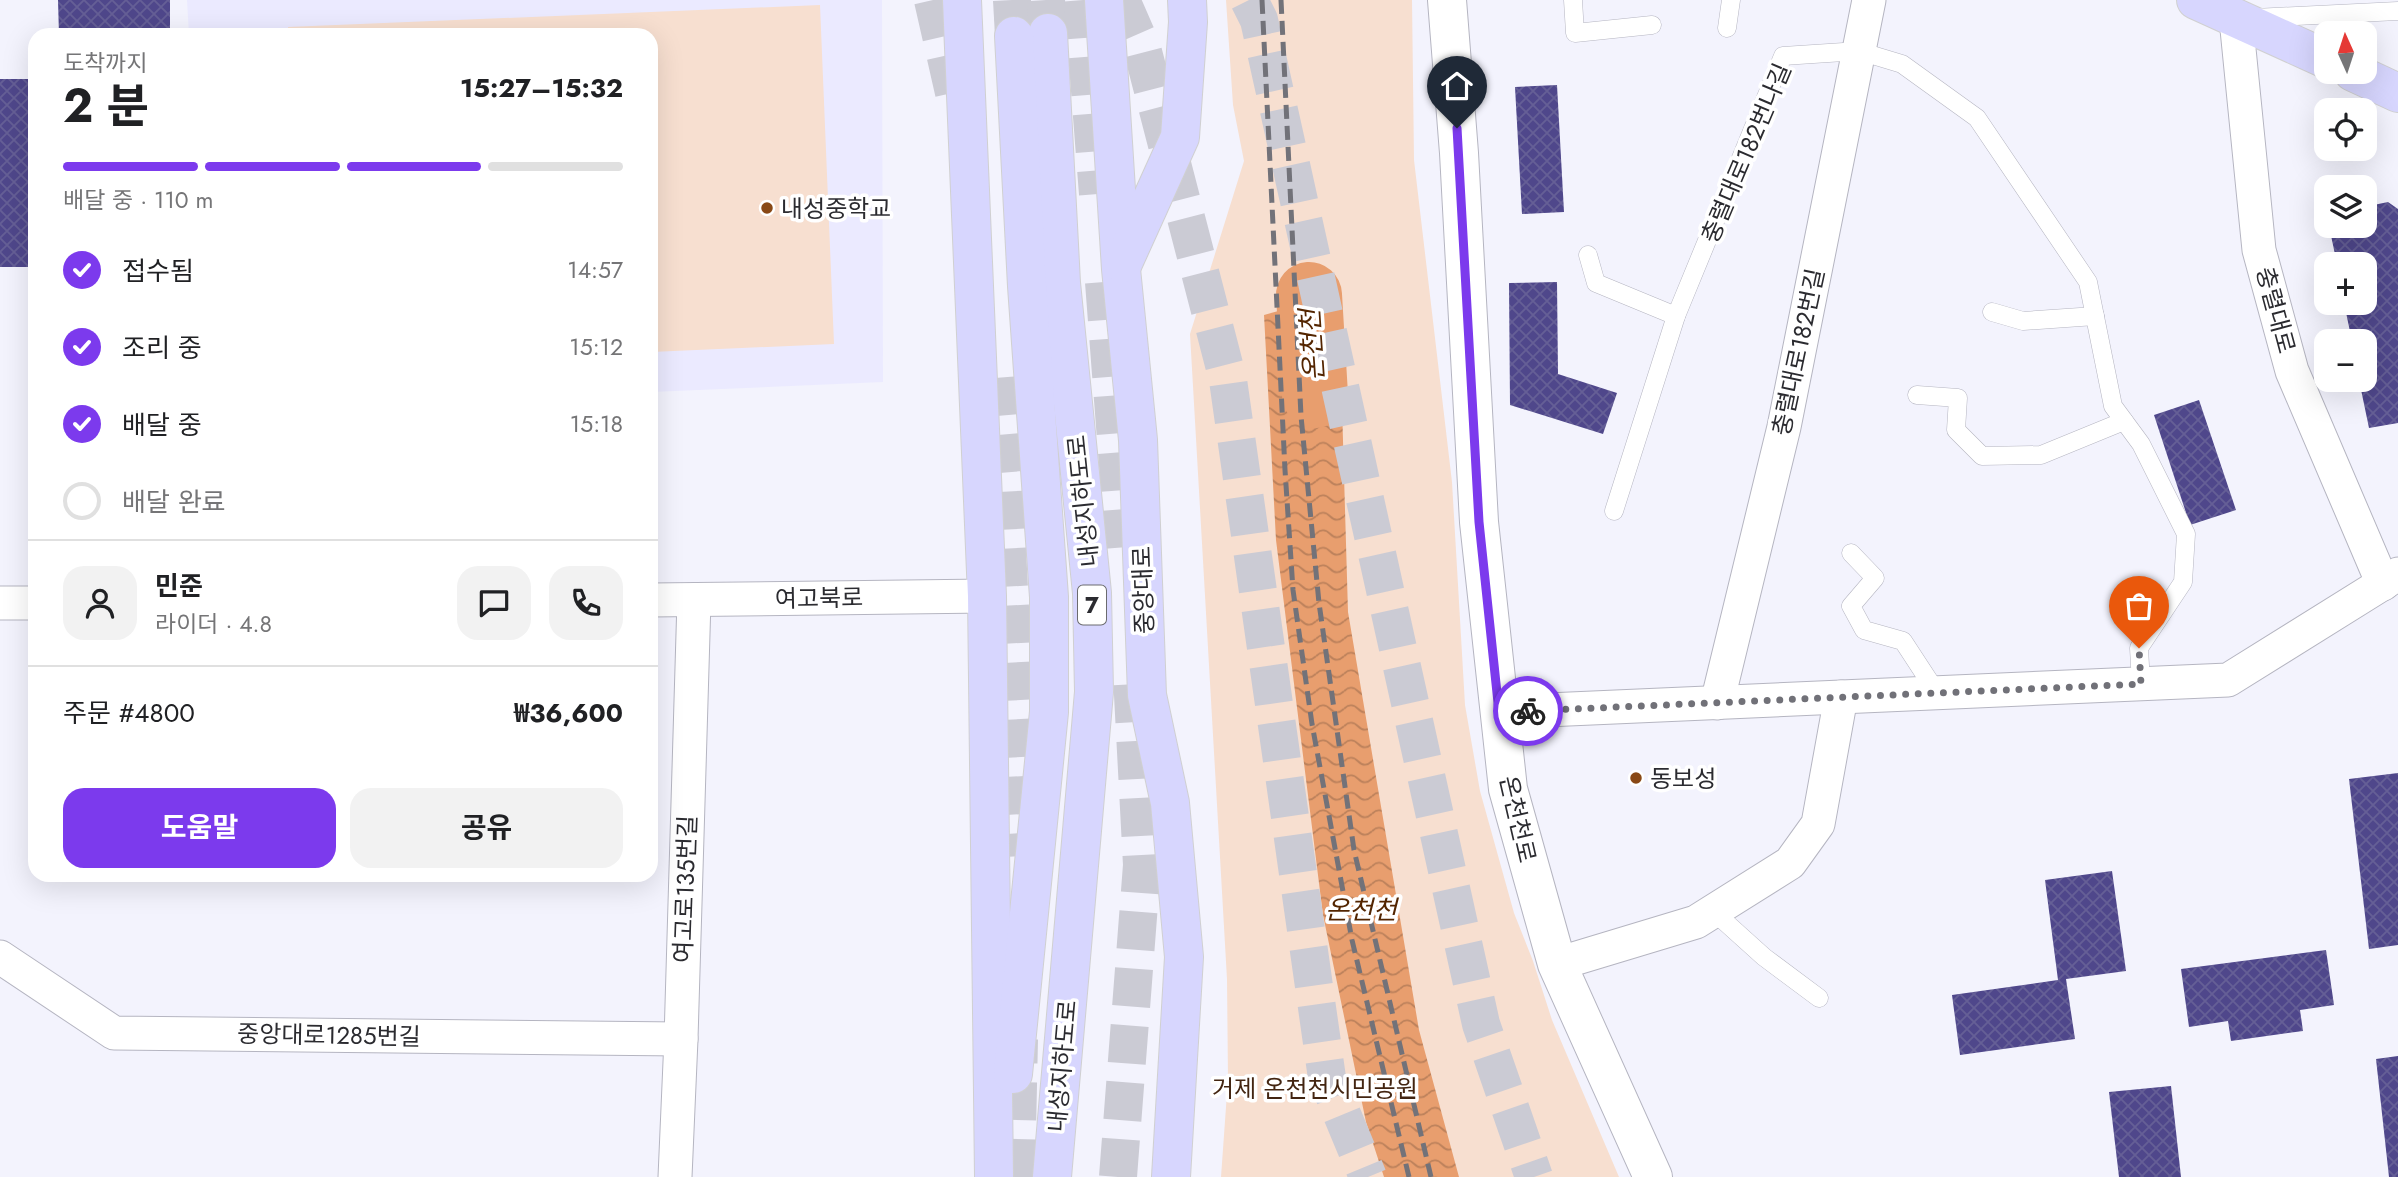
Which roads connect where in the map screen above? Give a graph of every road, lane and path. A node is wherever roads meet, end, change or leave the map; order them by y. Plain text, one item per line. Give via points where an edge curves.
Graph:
1 (962, 0) edge
2 (1104, 0) edge
3 (1187, 0) edge
4 (1447, 0) edge
5 (1573, 0) edge
6 (1731, 0) edge
7 (1869, 0) edge
8 (2196, 0) edge
9 (2398, 11) edge
10 (2236, 19) junction
11 (1652, 25) dead end
12 (1727, 28) dead end
13 (1859, 51) junction
14 (2314, 55) edge
15 (2377, 83) edge
16 (2398, 93) edge
17 (1588, 255) dead end
18 (1121, 268) junction
19 (1992, 312) dead end
20 (1676, 316) junction
21 (2095, 316) junction
22 (1917, 394) dead end
23 (2124, 421) junction
24 (1614, 511) dead end
25 (1851, 553) dead end
26 (2390, 579) edge
27 (987, 596) junction
28 (658, 600) edge
29 (694, 600) junction
30 (0, 603) edge
31 (28, 603) edge
32 (2141, 684) junction
33 (1937, 693) junction
34 (1841, 697) junction
35 (1717, 703) junction
36 (1499, 712) junction
37 (1713, 911) junction
38 (0, 957) edge
39 (1557, 964) junction
40 (1819, 998) dead end
41 (681, 1039) junction
42 (994, 1174) edge
43 (674, 1177) edge
44 (1052, 1177) edge
45 (1171, 1177) edge
46 (1653, 1177) edge

1 - 27 main road
2 - 18 main road, 중앙대로
3 - 18 main road via 1180,137
4 - 36 street, 온천천로 via 1479,522
5 - 11 lane via 1575,33
6 - 12 lane
7 - 13 street, 충렬대로182번길
8 - 10 main road
9 - 10 lane
10 - 14 main road
10 - 26 street, 충렬대로 via 2259,250 2292,371
13 - 20 lane, 충렬대로182번나길 via 1783,56
13 - 21 lane via 1902,64 1977,118 2088,282
13 - 35 street, 충렬대로182번길 via 1784,427
15 - 16 main road
17 - 20 lane via 1595,283
18 - 45 main road, 중앙대로 via 1138,440 1147,695 1170,803 1184,957
19 - 21 lane via 2023,321
20 - 24 lane, 충렬대로182번나길
21 - 23 lane via 2113,406
22 - 23 lane via 1958,398 1956,430 1982,456 2040,455
23 - 32 lane via 2141,444 2186,534 2183,582 2139,648
25 - 33 lane via 1875,578 1851,607 1864,630 1903,641
26 - 32 street via 2228,680
27 - 29 street, 여고북로
27 - 42 main road
28 - 29 street, 여고북로
29 - 41 street, 여고로135번길
30 - 31 street
32 - 33 street
33 - 34 street
34 - 35 street
34 - 37 street via 1818,824 1790,863
35 - 36 street
36 - 39 street, 온천천로 via 1508,789
37 - 39 street via 1696,922
37 - 40 lane via 1763,957
38 - 41 street, 중앙대로1285번길 via 114,1033
39 - 46 street, 온천천로
41 - 43 street, 여고로135번길
42 - 44 main road, 내성지하도로 / 7 via 1016,1058 1049,712 1049,597 1027,286 1031,34 1062,283 1092,593 1094,692

